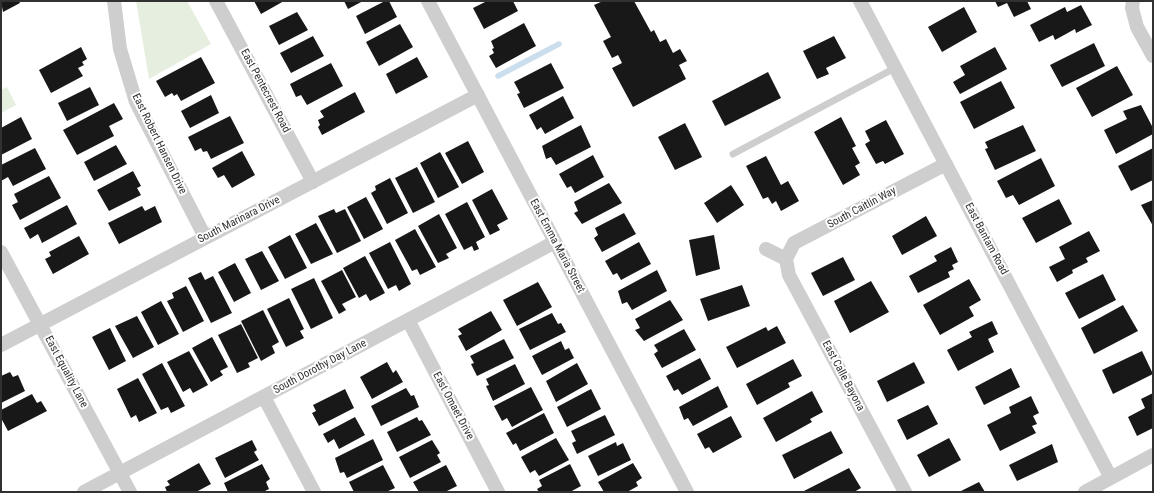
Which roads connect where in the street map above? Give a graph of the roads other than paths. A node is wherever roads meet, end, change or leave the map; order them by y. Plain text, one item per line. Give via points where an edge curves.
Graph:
1 (114, 1) edge
2 (216, 1) edge
3 (428, 1) edge
4 (860, 1) edge
5 (1133, 1) edge
6 (1153, 56) edge
7 (895, 68) junction
8 (478, 95) junction
9 (733, 154) dead end
10 (946, 164) junction
11 (313, 182) junction
12 (205, 237) junction
13 (555, 242) junction
14 (766, 249) dead end
15 (1, 252) edge
16 (786, 259) junction
17 (408, 320) junction
18 (40, 325) junction
19 (1, 346) edge
20 (264, 397) junction
21 (1153, 456) edge
22 (120, 474) junction
23 (1111, 478) junction
24 (84, 492) edge
25 (130, 492) edge
26 (314, 492) edge
27 (498, 492) edge
28 (687, 492) edge
29 (905, 492) edge
30 (1085, 492) edge

1 - 12 street, East Robert Hansen Drive via 120,49 136,102
2 - 11 street, East Pentecrest Road
3 - 8 street, East Emma Maria Street
4 - 7 street, East Bantam Road
5 - 6 street via 1132,8 1138,27
7 - 9 lane
7 - 10 street, East Bantam Road
8 - 11 street, South Marinara Drive
8 - 13 street, East Emma Maria Street
10 - 16 street, South Caitlin Way via 794,243
10 - 23 street, East Bantam Road
11 - 12 street, South Marinara Drive
12 - 18 street, South Marinara Drive
13 - 17 street, South Dorothy Day Lane
13 - 28 street, East Emma Maria Street
14 - 16 street
15 - 18 street, East Equality Lane
16 - 29 street, East Calle Bayona via 789,275
17 - 20 street, South Dorothy Day Lane
17 - 27 street, East Omaet Drive
18 - 19 street, South Marinara Drive
18 - 22 street, East Equality Lane
20 - 22 street, South Dorothy Day Lane
20 - 26 street
21 - 23 street
22 - 24 street, South Dorothy Day Lane
22 - 25 street, East Equality Lane
23 - 30 street

